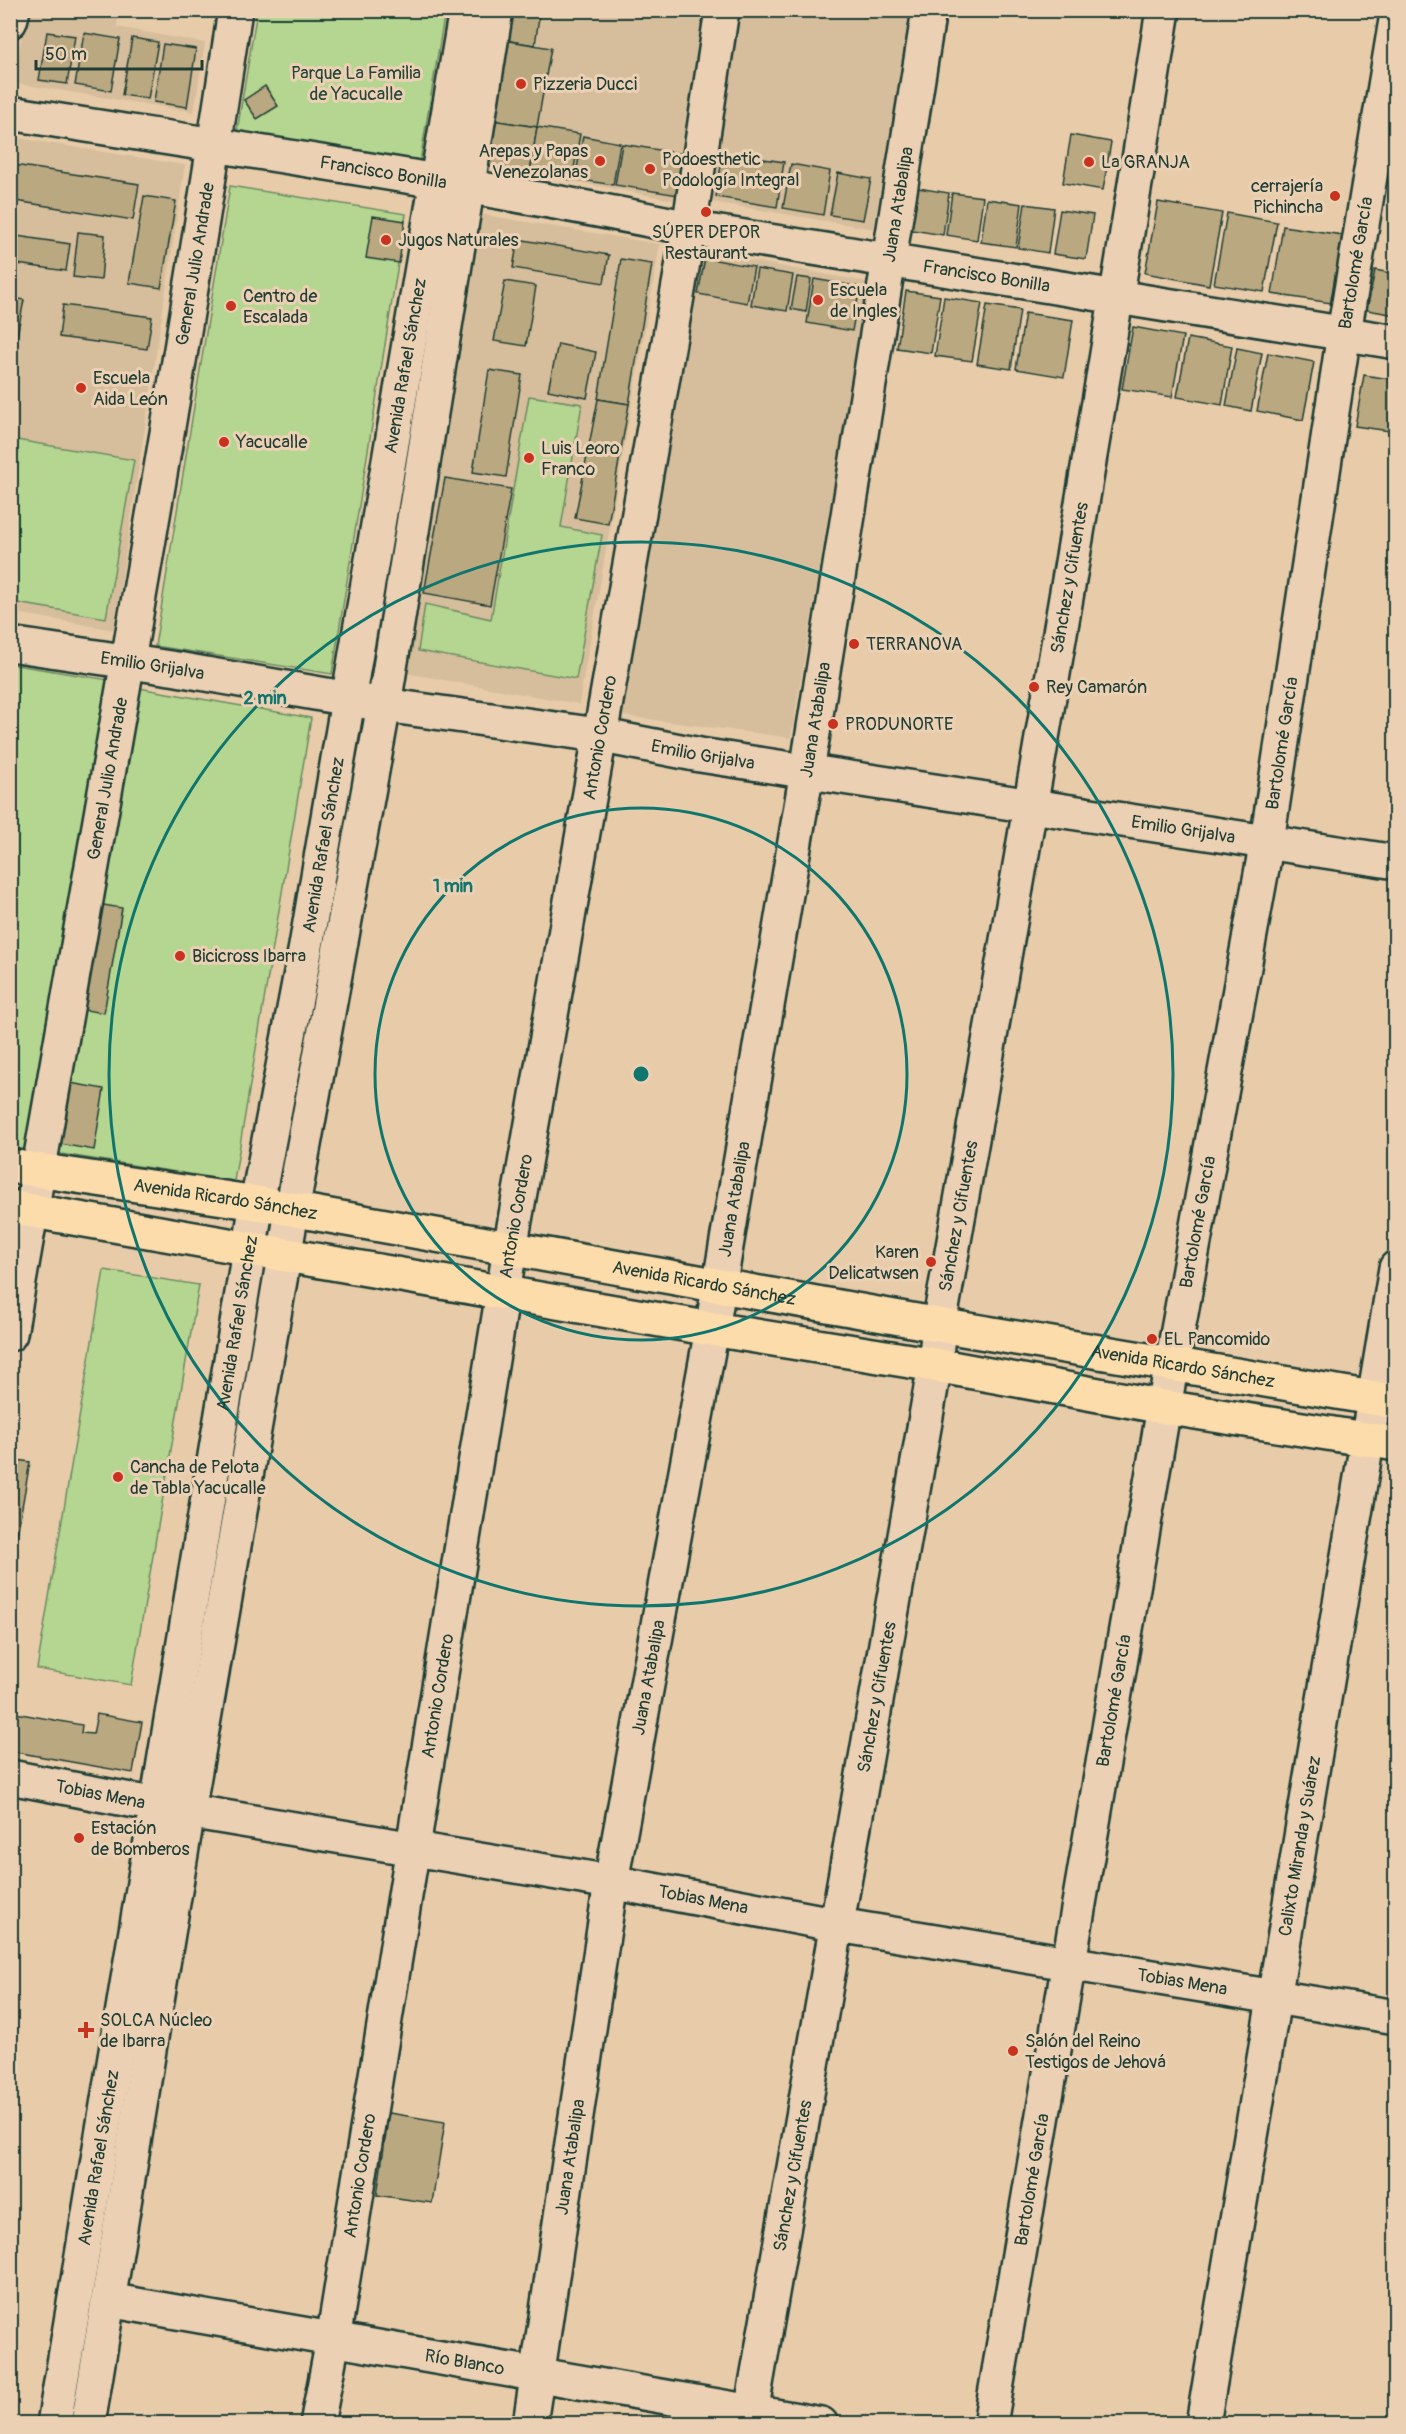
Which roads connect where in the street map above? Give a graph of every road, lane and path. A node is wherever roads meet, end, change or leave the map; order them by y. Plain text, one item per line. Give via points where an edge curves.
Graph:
1 (13, 10) edge
2 (236, 10) edge
3 (466, 10) edge
4 (496, 10) edge
5 (722, 10) edge
6 (928, 10) edge
7 (1163, 10) edge
8 (1395, 20) edge
9 (10, 21) edge
10 (10, 113) edge
11 (215, 146) junction
12 (452, 185) junction
13 (689, 228) junction
14 (887, 260) junction
15 (1118, 297) junction
16 (1344, 333) junction
17 (1395, 342) edge
18 (10, 644) edge
19 (128, 662) junction
20 (348, 698) junction
21 (384, 705) junction
22 (598, 735) junction
23 (807, 771) junction
24 (1031, 806) junction
25 (1268, 841) junction
26 (1395, 862) edge
27 (25, 1168) edge
28 (257, 1203) junction
29 (21, 1209) edge
30 (292, 1211) junction
31 (251, 1249) junction
32 (510, 1249) junction
33 (284, 1255) junction
34 (1395, 1268) edge
35 (719, 1287) junction
36 (503, 1292) junction
37 (939, 1325) junction
38 (712, 1329) junction
39 (10, 1334) edge
40 (935, 1365) junction
41 (1172, 1365) junction
42 (1385, 1400) edge
43 (1164, 1407) junction
44 (1381, 1441) edge
45 (10, 1777) edge
46 (156, 1803) junction
47 (188, 1811) junction
48 (413, 1848) junction
49 (611, 1882) junction
50 (838, 1925) junction
51 (1069, 1964) junction
52 (1274, 1998) junction
53 (1395, 2017) edge
54 (94, 2171) junction
55 (130, 2180) junction
56 (108, 2300) junction
57 (333, 2340) junction
58 (539, 2374) junction
59 (750, 2417) edge
60 (54, 2424) edge
61 (88, 2424) edge
62 (317, 2424) edge
63 (530, 2424) edge
64 (821, 2424) edge
65 (990, 2424) edge
66 (1203, 2424) edge

1 - 9 street
2 - 11 street, General Julio Andrade
3 - 12 street, Avenida Rafael Sánchez
4 - 12 street, Avenida Rafael Sánchez
5 - 13 street, Antonio Cordero
6 - 14 street, Juana Atabalipa
7 - 15 street, Sánchez y Cifuentes
8 - 16 street, Bartolomé García
10 - 11 street, Francisco Bonilla
11 - 12 street, Francisco Bonilla
11 - 19 street, General Julio Andrade
12 - 13 street, Francisco Bonilla
12 - 20 street, Avenida Rafael Sánchez
12 - 21 street, Avenida Rafael Sánchez
13 - 14 street, Francisco Bonilla
13 - 22 street, Antonio Cordero
14 - 15 street, Francisco Bonilla
14 - 23 street, Juana Atabalipa
15 - 16 street, Francisco Bonilla
15 - 24 street, Sánchez y Cifuentes
16 - 17 street, Francisco Bonilla
16 - 25 street, Bartolomé García
18 - 19 street, Emilio Grijalva
19 - 20 street, Emilio Grijalva
19 - 27 street, General Julio Andrade
20 - 21 street, Emilio Grijalva
20 - 28 street, Avenida Rafael Sánchez
21 - 22 street, Emilio Grijalva
21 - 30 street, Avenida Rafael Sánchez
22 - 23 street, Emilio Grijalva
22 - 32 street, Antonio Cordero
23 - 24 street, Emilio Grijalva
23 - 35 street, Juana Atabalipa
24 - 25 street, Emilio Grijalva
24 - 37 street, Sánchez y Cifuentes
25 - 26 street, Emilio Grijalva
25 - 41 street, Bartolomé García
27 - 28 main road, Avenida Ricardo Sánchez
27 - 29 street, General Julio Andrade
28 - 30 main road, Avenida Ricardo Sánchez
28 - 31 street, Avenida Rafael Sánchez
29 - 31 main road
29 - 39 street, General Julio Andrade
30 - 32 main road, Avenida Ricardo Sánchez
30 - 33 street, Avenida Rafael Sánchez
31 - 33 main road
31 - 46 street, Avenida Rafael Sánchez
32 - 35 main road, Avenida Ricardo Sánchez
32 - 36 street, Antonio Cordero
33 - 36 main road
33 - 47 street, Avenida Rafael Sánchez
34 - 42 street, Calixto Miranda y Suárez
35 - 37 main road, Avenida Ricardo Sánchez
35 - 38 street, Juana Atabalipa
36 - 38 main road
36 - 48 street, Antonio Cordero
37 - 40 street, Sánchez y Cifuentes
37 - 41 main road, Avenida Ricardo Sánchez
38 - 40 main road
38 - 49 street, Juana Atabalipa
40 - 43 main road
40 - 50 street, Sánchez y Cifuentes
41 - 42 main road, Avenida Ricardo Sánchez
41 - 43 street, Bartolomé García
42 - 44 street, Calixto Miranda y Suárez
43 - 44 main road
43 - 51 street, Bartolomé García
44 - 52 street, Calixto Miranda y Suárez
45 - 46 street, Tobias Mena
46 - 47 street, Tobias Mena
46 - 54 street, Avenida Rafael Sánchez
47 - 48 street, Tobias Mena
47 - 55 street, Avenida Rafael Sánchez
48 - 49 street, Tobias Mena
48 - 57 street, Antonio Cordero
49 - 50 street, Tobias Mena
49 - 58 street, Juana Atabalipa
50 - 51 street, Tobias Mena
50 - 59 street, Sánchez y Cifuentes
51 - 52 street, Tobias Mena
51 - 65 street, Bartolomé García
52 - 53 street, Tobias Mena
52 - 66 street, Calixto Miranda y Suárez
54 - 55 street
54 - 60 street, Avenida Rafael Sánchez
55 - 56 street, Avenida Rafael Sánchez
56 - 57 street, Río Blanco
56 - 61 street, Avenida Rafael Sánchez
57 - 58 street, Río Blanco
57 - 62 street, Antonio Cordero
58 - 59 street, Río Blanco
58 - 63 street, Juana Atabalipa
59 - 64 street, Río Blanco

